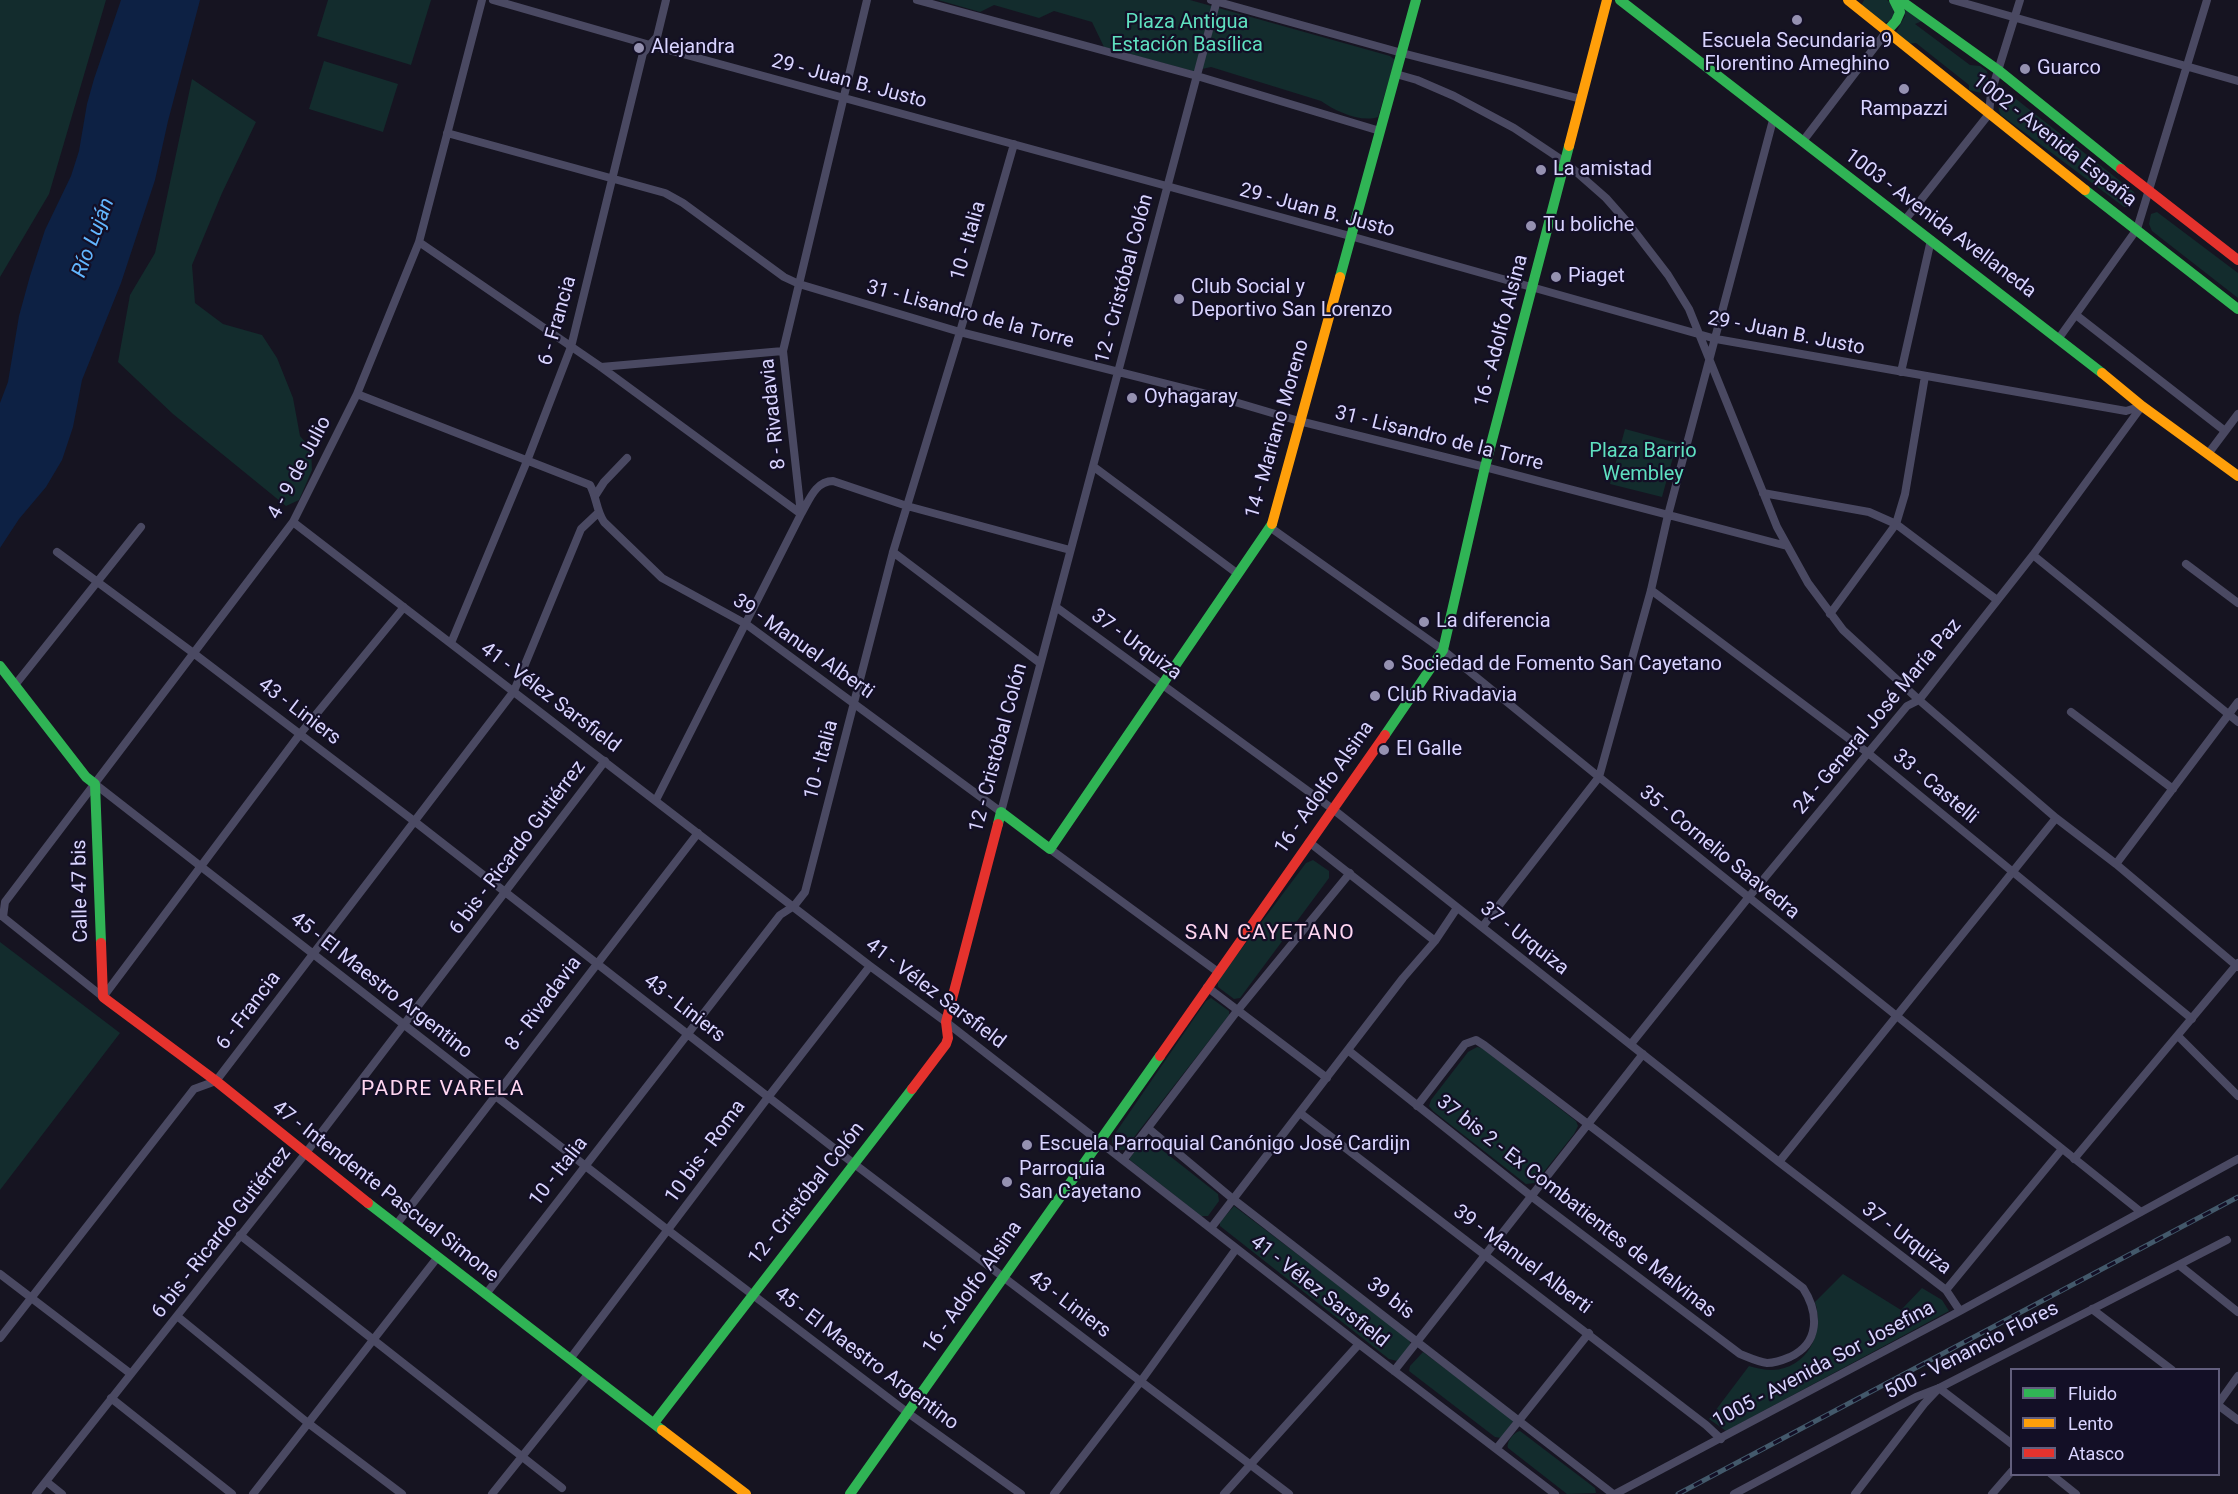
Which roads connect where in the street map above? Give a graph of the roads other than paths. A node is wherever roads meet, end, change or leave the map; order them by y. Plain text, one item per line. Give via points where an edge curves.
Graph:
1 (482, 0) edge
2 (493, 0) edge
3 (666, 0) edge
4 (867, 0) edge
5 (917, 0) edge
6 (1215, 0) edge
7 (1416, 0) edge
8 (1607, 0) edge
9 (1620, 0) edge
10 (1848, 0) edge
11 (1894, 0) edge
12 (1900, 0) edge
13 (1953, 0) edge
14 (2020, 0) edge
15 (2207, 0) edge
16 (1858, 4) edge
17 (2015, 17) junction
18 (1887, 31) junction
19 (650, 45) junction
20 (1402, 53) junction
21 (2186, 65) junction
22 (1998, 70) junction
23 (1396, 74) junction
24 (1197, 76) junction
25 (2238, 81) edge
26 (843, 98) junction
27 (1581, 99) junction
28 (1989, 114) junction
29 (1773, 120) junction
30 (1380, 131) junction
31 (447, 133) junction
32 (1803, 141) junction
33 (1014, 144) junction
34 (1565, 162) junction
35 (612, 179) junction
36 (1168, 187) junction
37 (2148, 191) junction
38 (1905, 220) junction
39 (2137, 230) junction
40 (1350, 236) junction
41 (1931, 240) junction
42 (419, 242) junction
43 (2238, 260) edge
44 (799, 284) junction
45 (1533, 288) junction
46 (2238, 309) edge
47 (2076, 315) junction
48 (960, 332) junction
49 (1698, 335) junction
50 (2059, 338) junction
51 (1716, 339) junction
52 (571, 347) junction
53 (783, 351) junction
54 (1709, 363) junction
55 (601, 367) junction
56 (1119, 372) junction
57 (1901, 372) junction
58 (1925, 376) junction
59 (357, 394) junction
60 (2142, 406) junction
61 (2238, 414) edge
62 (1299, 421) junction
63 (2225, 431) junction
64 (2208, 454) junction
65 (627, 458) dead end
66 (527, 461) junction
67 (1094, 467) junction
68 (1485, 467) junction
69 (2238, 477) edge
70 (1763, 493) junction
71 (596, 495) junction
72 (907, 506) junction
73 (598, 513) junction
74 (801, 514) junction
75 (1668, 515) junction
76 (293, 522) junction
77 (1896, 524) junction
78 (141, 527) dead end
79 (1271, 528) junction
80 (1787, 546) junction
81 (1070, 550) junction
82 (57, 552) dead end
83 (893, 552) junction
84 (2033, 555) junction
85 (2186, 564) dead end
86 (1238, 574) junction
87 (98, 583) junction
88 (1651, 590) junction
89 (1997, 600) junction
90 (2238, 603) edge
91 (404, 607) junction
92 (1056, 607) junction
93 (1830, 614) junction
94 (746, 624) junction
95 (452, 643) junction
96 (1443, 650) junction
97 (192, 652) junction
98 (1040, 663) junction
99 (0, 666) edge
100 (1162, 684) junction
101 (15, 685) junction
102 (514, 691) junction
103 (1919, 700) junction
104 (2238, 702) edge
105 (853, 704) junction
106 (2071, 712) dead end
107 (2228, 714) junction
108 (2238, 722) edge
109 (300, 734) junction
110 (1868, 753) junction
111 (605, 761) junction
112 (1599, 777) junction
113 (95, 784) junction
114 (2172, 789) junction
115 (656, 800) junction
116 (1334, 810) junction
117 (1001, 812) junction
118 (2056, 818) junction
119 (414, 821) junction
120 (698, 832) junction
121 (1309, 842) junction
122 (1050, 849) junction
123 (2116, 864) junction
124 (201, 869) junction
125 (2011, 872) junction
126 (1350, 873) junction
127 (506, 892) junction
128 (1748, 898) junction
129 (794, 906) junction
130 (1457, 908) junction
131 (3, 917) joint
132 (1483, 926) junction
133 (1435, 941) junction
134 (312, 954) junction
135 (597, 962) junction
136 (2237, 965) edge
137 (870, 966) junction
138 (1218, 972) junction
139 (1207, 987) junction
140 (103, 997) junction
141 (1237, 1011) junction
142 (1896, 1015) junction
143 (2192, 1019) junction
144 (946, 1022) junction
145 (405, 1024) junction
146 (688, 1032) junction
147 (2178, 1036) junction
148 (1631, 1044) junction
149 (1348, 1051) junction
150 (1643, 1054) junction
151 (1327, 1078) junction
152 (216, 1081) junction
153 (495, 1095) junction
154 (768, 1096) junction
155 (2238, 1096) edge
156 (1417, 1106) junction
157 (1300, 1113) junction
158 (1587, 1123) junction
159 (1148, 1128) junction
160 (1100, 1142) junction
161 (2062, 1149) junction
162 (305, 1154) junction
163 (2074, 1159) junction
164 (2238, 1159) edge
165 (1124, 1160) junction
166 (853, 1162) junction
167 (1779, 1162) junction
168 (585, 1165) junction
169 (1531, 1196) junction
170 (1233, 1199) junction
171 (2141, 1212) junction
172 (396, 1225) junction
173 (1211, 1228) junction
174 (669, 1231) junction
175 (240, 1235) junction
176 (2227, 1240) dead end
177 (1236, 1249) junction
178 (1486, 1256) junction
179 (437, 1258) junction
180 (2179, 1265) junction
181 (0, 1274) edge
182 (1004, 1277) junction
183 (1946, 1290) junction
184 (486, 1294) junction
185 (753, 1294) junction
186 (31, 1298) junction
187 (2092, 1309) junction
188 (1960, 1311) junction
189 (2238, 1312) edge
190 (177, 1316) junction
191 (1589, 1333) junction
192 (0, 1338) edge
193 (373, 1340) junction
194 (1419, 1342) junction
195 (1359, 1344) junction
196 (570, 1359) junction
197 (2169, 1368) edge
198 (1394, 1371) junction
199 (589, 1373) junction
200 (131, 1374) junction
201 (2238, 1376) edge
202 (1141, 1381) junction
203 (1939, 1388) junction
204 (111, 1398) junction
205 (2220, 1401) edge
206 (2220, 1406) edge
207 (908, 1413) junction
208 (2238, 1420) edge
209 (1521, 1421) junction
210 (308, 1423) junction
211 (654, 1423) junction
212 (1721, 1438) junction
213 (2010, 1442) edge
214 (1497, 1448) junction
215 (523, 1456) junction
216 (1251, 1464) junction
217 (2010, 1472) edge
218 (2054, 1476) edge
219 (47, 1482) junction
220 (562, 1488) dead end
221 (1748, 1491) edge
222 (36, 1494) edge
223 (62, 1494) edge
224 (232, 1494) edge
225 (253, 1494) edge
226 (402, 1494) edge
227 (492, 1494) edge
228 (746, 1494) edge
229 (850, 1494) edge
230 (1021, 1494) edge
231 (1054, 1494) edge
232 (1224, 1494) edge
233 (1289, 1494) edge
234 (1555, 1494) edge
235 (1614, 1494) edge
236 (1734, 1494) edge
237 (1855, 1494) edge
238 (1992, 1494) edge
239 (2076, 1494) edge

1 - 31 street, 4 - 9 de Julio
2 - 19 street, 29 - Juan B. Justo
3 - 19 street, 6 - Francia via 657,36
4 - 26 street, 8 - Rivadavia
5 - 24 street
6 - 20 street
6 - 24 street, 12 - Cristóbal Colón
7 - 20 street, 14 - Mariano Moreno
8 - 27 street, 16 - Adolfo Alsina
9 - 29 street, 1003 - Avenida Avellaneda
10 - 16 street, 1002 - Avenida España
11 - 18 street via 1900,12
12 - 22 street, 1002 - Avenida España
13 - 17 street
14 - 17 street
15 - 21 street
16 - 18 street, 1002 - Avenida España
17 - 21 street
17 - 22 street
18 - 28 street, 1002 - Avenida España
18 - 32 street
19 - 26 street, 29 - Juan B. Justo
19 - 35 street, 6 - Francia via 643,53
20 - 23 street, 14 - Mariano Moreno
20 - 27 street
21 - 25 street
21 - 37 street
22 - 28 street
22 - 37 street, 1002 - Avenida España
23 - 30 street, 14 - Mariano Moreno
23 - 34 street via 1454,96 1514,128
24 - 30 street
24 - 36 street, 12 - Cristóbal Colón
26 - 33 street, 29 - Juan B. Justo
26 - 44 street, 8 - Rivadavia
27 - 34 street, 16 - Adolfo Alsina
28 - 38 street
28 - 39 street, 1002 - Avenida España
29 - 32 street, 1003 - Avenida Avellaneda
29 - 51 street
30 - 40 street, 14 - Mariano Moreno
31 - 35 street, 31 - Lisandro de la Torre
31 - 42 street, 4 - 9 de Julio
32 - 38 street, 1003 - Avenida Avellaneda
33 - 36 street, 29 - Juan B. Justo
33 - 48 street, 10 - Italia
34 - 45 street, 16 - Adolfo Alsina
34 - 49 street via 1606,198 1668,275 1689,309
35 - 44 street, 31 - Lisandro de la Torre via 664,193 683,203
35 - 52 street, 6 - Francia
36 - 40 street, 29 - Juan B. Justo
36 - 56 street, 12 - Cristóbal Colón
37 - 39 street
37 - 43 street, 1002 - Avenida España
38 - 41 street, 1003 - Avenida Avellaneda
39 - 46 street, 1002 - Avenida España
39 - 47 street
40 - 45 street, 29 - Juan B. Justo
40 - 62 street, 14 - Mariano Moreno
41 - 50 street, 1003 - Avenida Avellaneda
41 - 57 street
42 - 52 street
42 - 59 street, 4 - 9 de Julio
44 - 48 street, 31 - Lisandro de la Torre
44 - 53 street, 8 - Rivadavia
45 - 49 street, 29 - Juan B. Justo
45 - 68 street, 16 - Adolfo Alsina
47 - 50 street
47 - 63 street
48 - 56 street, 31 - Lisandro de la Torre
48 - 72 street, 10 - Italia
49 - 51 street, 29 - Juan B. Justo
49 - 54 street
50 - 60 street, 1003 - Avenida Avellaneda
51 - 54 street
51 - 57 street, 29 - Juan B. Justo
52 - 55 street
52 - 66 street, 6 - Francia
53 - 55 street
53 - 74 street, 8 - Rivadavia
54 - 70 street
54 - 75 street
55 - 74 street
56 - 62 street, 31 - Lisandro de la Torre
56 - 67 street, 12 - Cristóbal Colón
57 - 58 street, 29 - Juan B. Justo
58 - 60 street, 29 - Juan B. Justo via 2126,411
58 - 77 street via 1905,494
59 - 66 street
59 - 76 street, 4 - 9 de Julio
60 - 64 street, 1003 - Avenida Avellaneda
60 - 84 street, 24 - General José María Paz
61 - 63 street
62 - 68 street, 31 - Lisandro de la Torre
62 - 79 street, 14 - Mariano Moreno
63 - 64 street
64 - 69 street, 1003 - Avenida Avellaneda
65 - 71 street
66 - 71 street via 590,485
66 - 95 street, 6 - Francia
67 - 81 street, 12 - Cristóbal Colón
67 - 86 street
68 - 75 street, 31 - Lisandro de la Torre
68 - 96 street, 16 - Adolfo Alsina
70 - 77 street via 1869,512
70 - 80 street
71 - 73 street
72 - 74 street via 825,481
72 - 81 street
72 - 83 street, 10 - Italia
73 - 94 street, 39 - Manuel Alberti via 662,578
73 - 102 street via 581,529
74 - 94 street
75 - 80 street, 31 - Lisandro de la Torre
75 - 88 street
76 - 91 street, 41 - Vélez Sarsfield
76 - 97 street, 4 - 9 de Julio
77 - 89 street
77 - 93 street
78 - 87 street
79 - 86 street, 14 - Mariano Moreno
79 - 96 street, 35 - Cornelio Saavedra
80 - 93 street
81 - 92 street, 12 - Cristóbal Colón
82 - 87 street, 43 - Liniers
83 - 98 street
83 - 105 street, 10 - Italia
84 - 89 street, 24 - General José María Paz
84 - 107 street
85 - 90 street
86 - 100 street, 14 - Mariano Moreno
87 - 97 street, 43 - Liniers
87 - 101 street
88 - 110 street, 33 - Castelli
88 - 112 street
89 - 103 street, 24 - General José María Paz
91 - 95 street, 41 - Vélez Sarsfield
91 - 109 street
92 - 98 street, 12 - Cristóbal Colón
92 - 100 street, 37 - Urquiza
93 - 103 street via 1873,660
94 - 105 street, 39 - Manuel Alberti
94 - 115 street
95 - 102 street, 41 - Vélez Sarsfield
96 - 112 street, 35 - Cornelio Saavedra
96 - 116 street, 16 - Adolfo Alsina
97 - 109 street, 43 - Liniers
97 - 113 street, 4 - 9 de Julio
98 - 117 street, 12 - Cristóbal Colón
99 - 101 street
100 - 116 street, 37 - Urquiza
100 - 122 street, 14 - Mariano Moreno
101 - 113 street
102 - 111 street, 41 - Vélez Sarsfield
102 - 119 street, 6 - Francia
103 - 110 street, 24 - General José María Paz via 1907,706
103 - 118 street
104 - 107 street
105 - 117 street, 39 - Manuel Alberti
105 - 129 street, 10 - Italia via 805,892
106 - 114 street
107 - 108 street
107 - 114 street
109 - 119 street, 43 - Liniers
109 - 124 street
110 - 125 street, 33 - Castelli
110 - 128 street, 24 - General José María Paz
111 - 115 street, 41 - Vélez Sarsfield
111 - 127 street, 6 bis - Ricardo Gutiérrez
112 - 128 street, 35 - Cornelio Saavedra
112 - 132 street
113 - 124 street, 45 - El Maestro Argentino
113 - 131 street, 4 - 9 de Julio via 4,902
113 - 140 street, Calle 47 bis
114 - 123 street
115 - 120 street, 41 - Vélez Sarsfield
116 - 121 street, 16 - Adolfo Alsina
116 - 130 street, 37 - Urquiza
117 - 122 street, 39 - Manuel Alberti
117 - 144 street, 12 - Cristóbal Colón
118 - 123 street
118 - 125 street
119 - 127 street, 43 - Liniers
119 - 134 street, 6 - Francia
120 - 129 street, 41 - Vélez Sarsfield
120 - 135 street, 8 - Rivadavia
121 - 126 street
121 - 138 street, 16 - Adolfo Alsina
122 - 138 street, 39 - Manuel Alberti
123 - 136 street
124 - 134 street, 45 - El Maestro Argentino
124 - 140 street
125 - 142 street
125 - 143 street, 33 - Castelli
126 - 133 street
126 - 141 street
127 - 135 street, 43 - Liniers
127 - 145 street, 6 bis - Ricardo Gutiérrez
128 - 142 street, 35 - Cornelio Saavedra
128 - 148 street, 24 - General José María Paz
129 - 137 street, 41 - Vélez Sarsfield
129 - 146 street, 10 - Italia via 780,915
130 - 132 street, 37 - Urquiza
130 - 133 street
131 - 140 street, 47 - Intendente Pascual Simone
132 - 148 street, 37 - Urquiza
133 - 149 street
134 - 145 street, 45 - El Maestro Argentino
134 - 152 street, 6 - Francia
135 - 146 street, 43 - Liniers
135 - 153 street, 8 - Rivadavia
136 - 143 street
137 - 144 street, 41 - Vélez Sarsfield
137 - 154 street, 10 bis - Roma
138 - 139 street, 16 - Adolfo Alsina
139 - 141 street
139 - 160 street, 16 - Adolfo Alsina
140 - 152 street, 47 - Intendente Pascual Simone
141 - 151 street
141 - 159 street
142 - 161 street, 35 - Cornelio Saavedra
142 - 167 street
143 - 147 street
144 - 160 street, 41 - Vélez Sarsfield
144 - 166 street, 12 - Cristóbal Colón via 946,1044
145 - 153 street, 45 - El Maestro Argentino
145 - 162 street, 6 bis - Ricardo Gutiérrez
146 - 154 street, 43 - Liniers
146 - 168 street, 10 - Italia
147 - 155 street
147 - 163 street
148 - 150 street, 37 - Urquiza
149 - 151 street
149 - 156 street, 37 bis 2 - Ex Combatientes de Malvinas
150 - 158 street
150 - 167 street, 37 - Urquiza
151 - 157 street
152 - 162 street, 47 - Intendente Pascual Simone
152 - 186 street, 6 - Francia via 194,1089
153 - 168 street, 45 - El Maestro Argentino
153 - 172 street, 8 - Rivadavia
154 - 166 street, 43 - Liniers
154 - 174 street, 10 bis - Roma
156 - 158 street via 1465,1044 1476,1040
156 - 169 street, 37 bis 2 - Ex Combatientes de Malvinas
157 - 170 street
157 - 178 street, 39 - Manuel Alberti
158 - 169 street
158 - 169 street, 37 bis 2 - Ex Combatientes de Malvinas via 1803,1288 1814,1313 1809,1345 1794,1355 1767,1363 1740,1354
159 - 165 street
159 - 170 street, 39 bis
160 - 165 street, 41 - Vélez Sarsfield
160 - 182 street, 16 - Adolfo Alsina
161 - 163 street, 35 - Cornelio Saavedra
161 - 183 street
162 - 172 street, 47 - Intendente Pascual Simone
162 - 175 street, 6 bis - Ricardo Gutiérrez
163 - 171 street, 35 - Cornelio Saavedra
164 - 171 street, 1005 - Avenida Sor Josefina
165 - 173 street, 41 - Vélez Sarsfield
166 - 182 street, 43 - Liniers
166 - 185 street, 12 - Cristóbal Colón
167 - 183 street, 37 - Urquiza
168 - 174 street, 45 - El Maestro Argentino
168 - 184 street, 10 - Italia
169 - 178 street
170 - 173 street
170 - 194 street, 39 bis
171 - 188 street, 1005 - Avenida Sor Josefina
172 - 179 street, 47 - Intendente Pascual Simone
173 - 177 street, 41 - Vélez Sarsfield
174 - 185 street, 45 - El Maestro Argentino
174 - 196 street, 10 bis - Roma
175 - 190 street, 6 bis - Ricardo Gutiérrez
175 - 193 street
176 - 180 street, 500 - Venancio Flores
177 - 195 street, 41 - Vélez Sarsfield
177 - 202 street
178 - 191 street, 39 - Manuel Alberti
178 - 194 street
179 - 184 street, 47 - Intendente Pascual Simone
179 - 193 street
180 - 187 street, 500 - Venancio Flores
180 - 189 street
181 - 186 street
182 - 202 street, 43 - Liniers
182 - 207 street, 16 - Adolfo Alsina
183 - 188 street, 37 - Urquiza
184 - 196 street, 47 - Intendente Pascual Simone
185 - 207 street, 45 - El Maestro Argentino
185 - 211 street, 12 - Cristóbal Colón
186 - 192 street, 6 - Francia
186 - 200 street
187 - 197 street
187 - 203 street, 500 - Venancio Flores
188 - 212 street, 1005 - Avenida Sor Josefina
190 - 200 street, 6 bis - Ricardo Gutiérrez
190 - 210 street
191 - 209 street
191 - 212 street, 39 - Manuel Alberti
193 - 210 street
193 - 215 street
194 - 198 street
194 - 209 street, 39 bis
195 - 198 street, 41 - Vélez Sarsfield
195 - 216 street
196 - 199 street, 47 - Intendente Pascual Simone
198 - 214 street, 41 - Vélez Sarsfield
199 - 211 street, 47 - Intendente Pascual Simone
199 - 215 street
200 - 204 street, 6 bis - Ricardo Gutiérrez
201 - 205 street
202 - 216 street, 43 - Liniers
202 - 231 street
203 - 213 street
203 - 221 street, 500 - Venancio Flores via 1916,1396
203 - 237 street
204 - 219 street, 6 bis - Ricardo Gutiérrez
204 - 224 street
206 - 208 street
207 - 229 street, 16 - Adolfo Alsina
207 - 230 street, 45 - El Maestro Argentino
209 - 214 street
209 - 235 street, 39 bis
210 - 225 street
210 - 226 street
211 - 228 street, 47 - Intendente Pascual Simone
212 - 235 street, 1005 - Avenida Sor Josefina
214 - 234 street, 41 - Vélez Sarsfield
215 - 220 street
215 - 227 street
216 - 232 street
216 - 233 street, 43 - Liniers
217 - 238 street
218 - 239 street
219 - 222 street, 6 bis - Ricardo Gutiérrez
219 - 223 street
221 - 236 street, 500 - Venancio Flores

